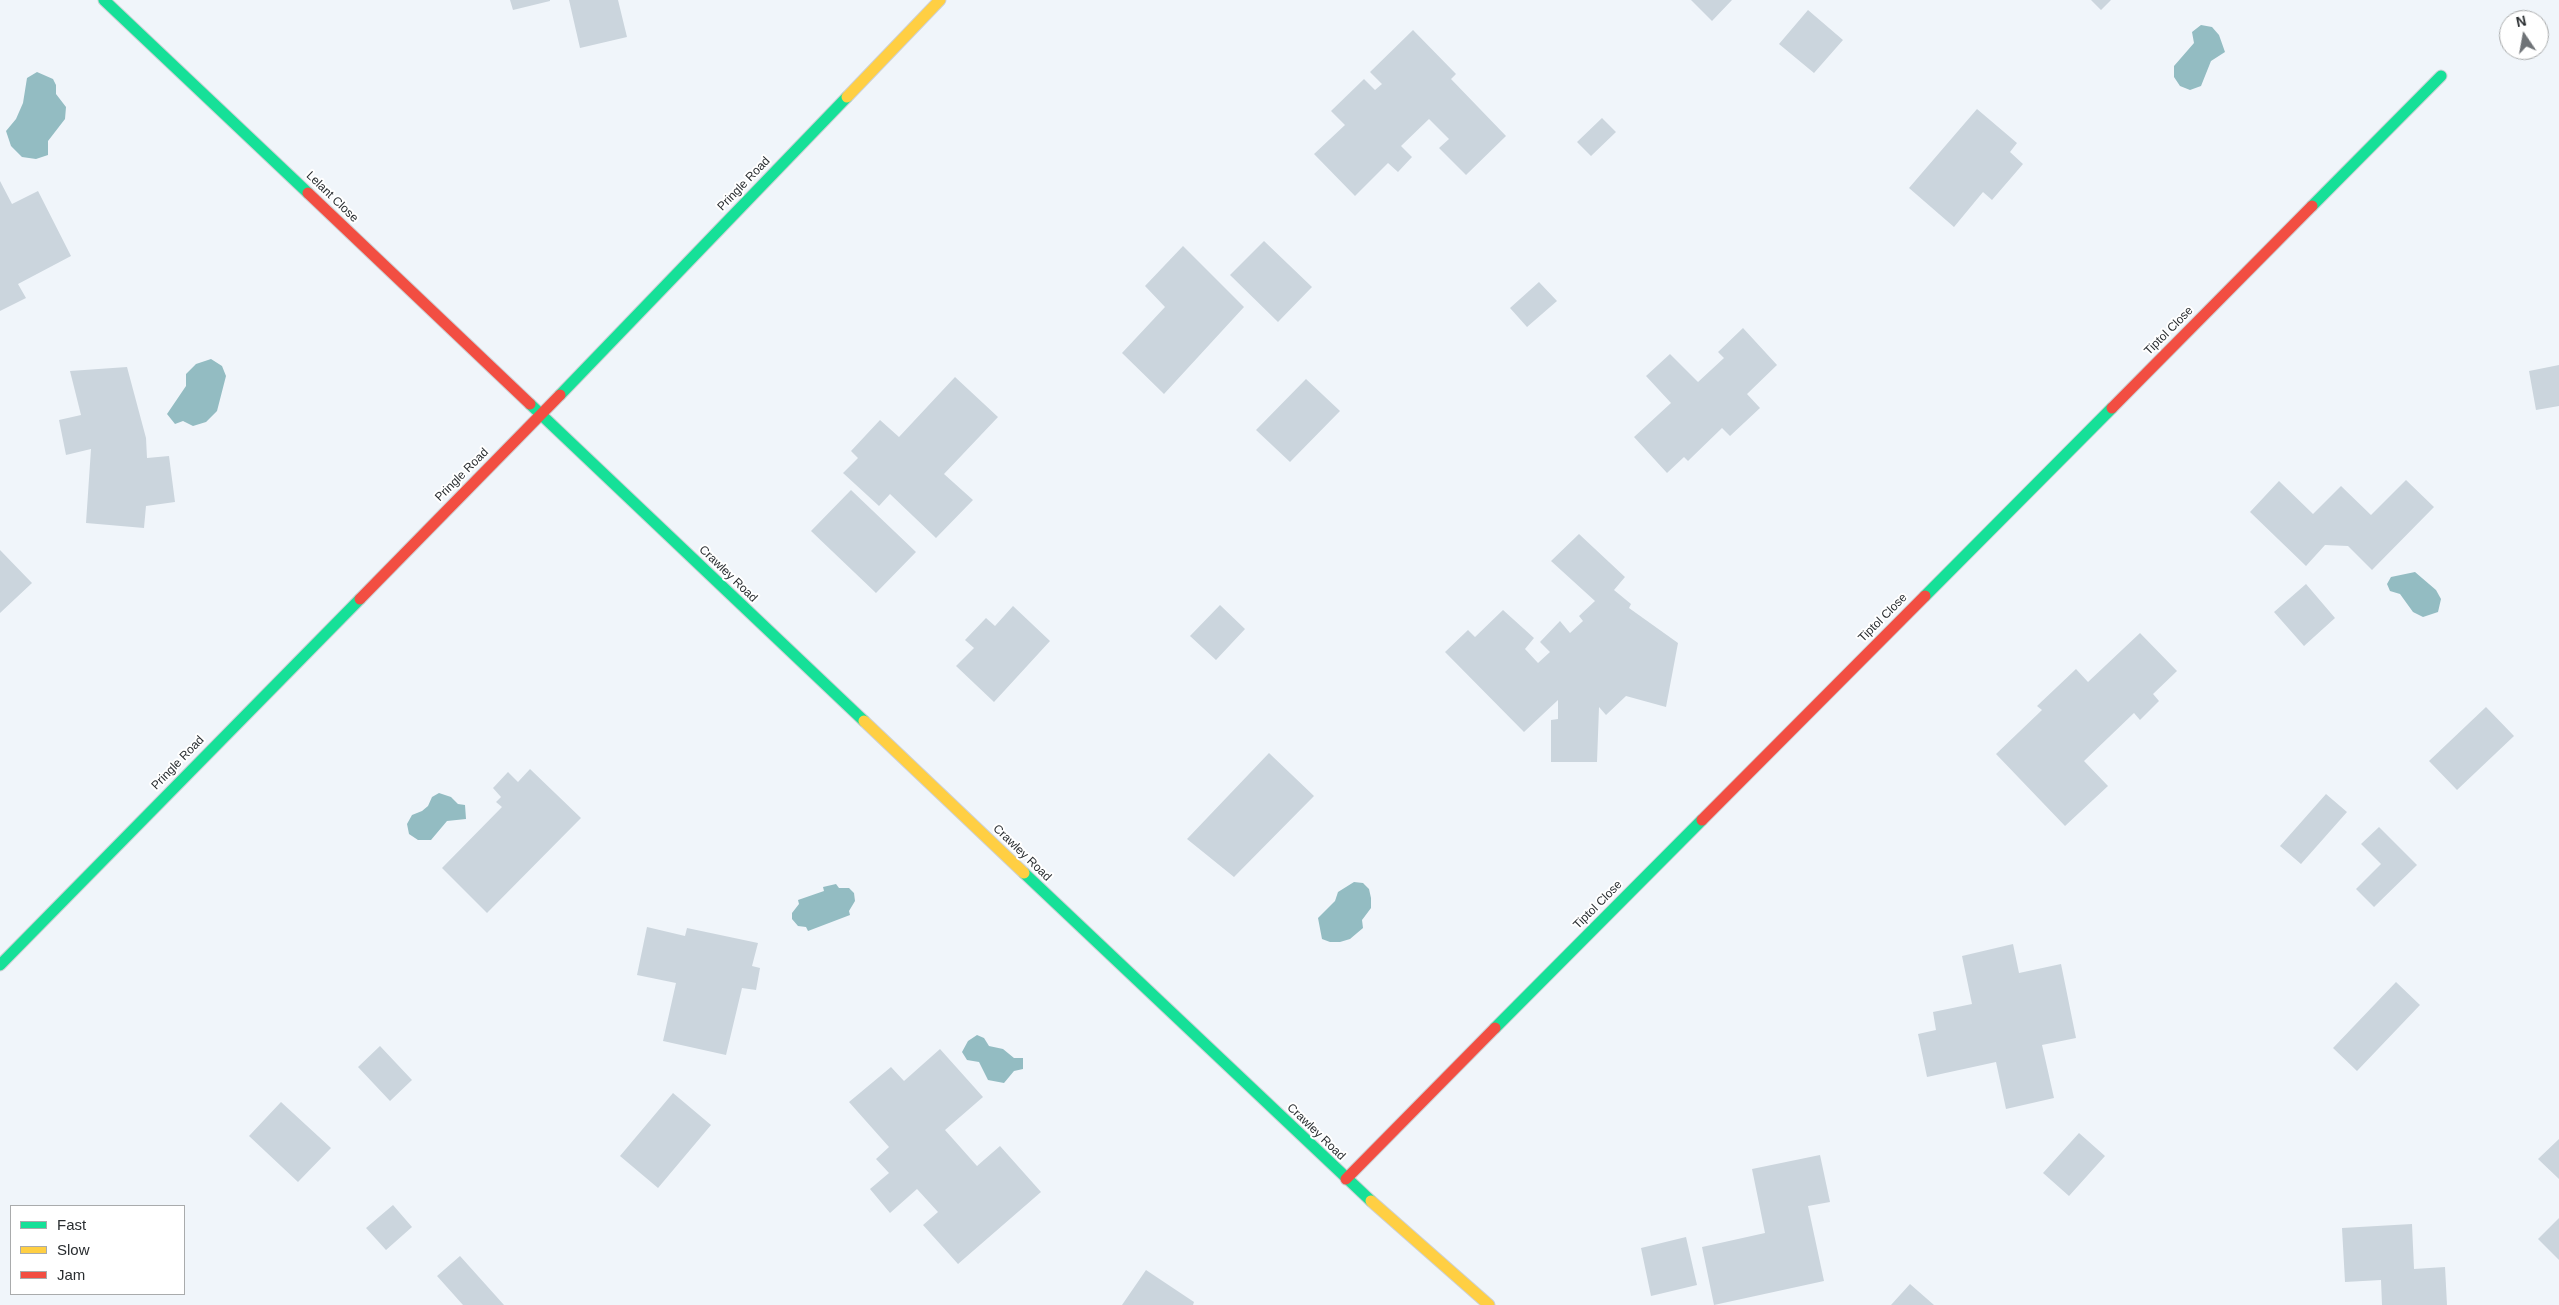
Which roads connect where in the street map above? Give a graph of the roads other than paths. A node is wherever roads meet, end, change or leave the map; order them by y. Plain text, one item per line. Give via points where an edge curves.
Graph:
1 (104, 0) edge
2 (940, 0) edge
3 (2441, 76) dead end
4 (541, 415) junction
5 (0, 965) edge
6 (1346, 1179) junction
7 (1489, 1305) edge

1 - 4 street, Lelant Close
2 - 4 street, Pringle Road
3 - 6 street, Tiptol Close
4 - 5 street, Pringle Road
4 - 6 street, Crawley Road
6 - 7 street, Crawley Road

